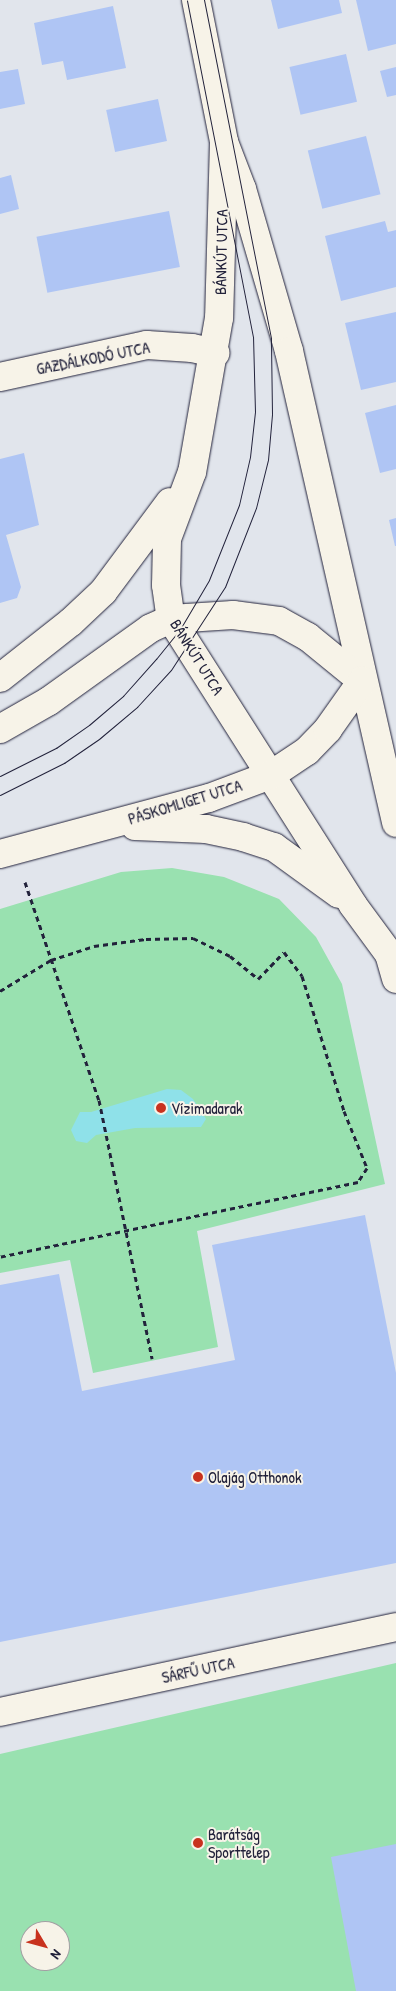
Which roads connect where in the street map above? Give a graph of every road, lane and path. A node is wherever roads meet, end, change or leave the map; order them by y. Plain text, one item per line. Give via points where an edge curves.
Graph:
1 (196, 0) edge
2 (224, 142) junction
3 (215, 353) junction
4 (0, 376) edge
5 (192, 472) junction
6 (171, 619) junction
7 (0, 678) edge
8 (362, 681) junction
9 (0, 729) edge
10 (271, 775) junction
11 (396, 823) edge
12 (106, 825) junction
13 (0, 854) edge
14 (22, 874) dead end
15 (353, 906) junction
16 (51, 960) junction
17 (396, 979) edge
18 (0, 991) edge
19 (127, 1231) junction
20 (0, 1257) edge
21 (152, 1359) dead end
22 (396, 1627) edge
23 (0, 1712) edge

1 - 2 street, BÁNKÚT UTCA
2 - 3 street, BÁNKÚT UTCA via 222,283
2 - 8 street, BÁNKÚT UTCA via 242,189 289,351
3 - 4 street, GAZDÁLKODÓ UTCA via 147,345
3 - 5 street, BÁNKÚT UTCA
5 - 6 street, BÁNKÚT UTCA via 167,540 166,585
5 - 7 street via 103,592 71,622
6 - 8 street via 233,615 279,621 308,637
6 - 9 street via 151,628 50,702
6 - 10 street, BÁNKÚT UTCA
8 - 10 street, PÁSKOMLIGET UTCA via 347,705 312,745
8 - 11 street, BÁNKÚT UTCA
10 - 12 street, PÁSKOMLIGET UTCA via 209,798
10 - 15 street, BÁNKÚT UTCA
12 - 13 street, PÁSKOMLIGET UTCA
12 - 15 street via 206,829 274,847
14 - 16 path
15 - 17 street, BÁNKÚT UTCA via 389,954
16 - 18 path
16 - 19 path via 99,1100
16 - 19 path via 94,946 146,939 193,938 230,956 258,980 284,952 302,976 344,1111 362,1150 367,1168 358,1182
19 - 20 path
19 - 21 path
22 - 23 street, SÁRFŰ UTCA

